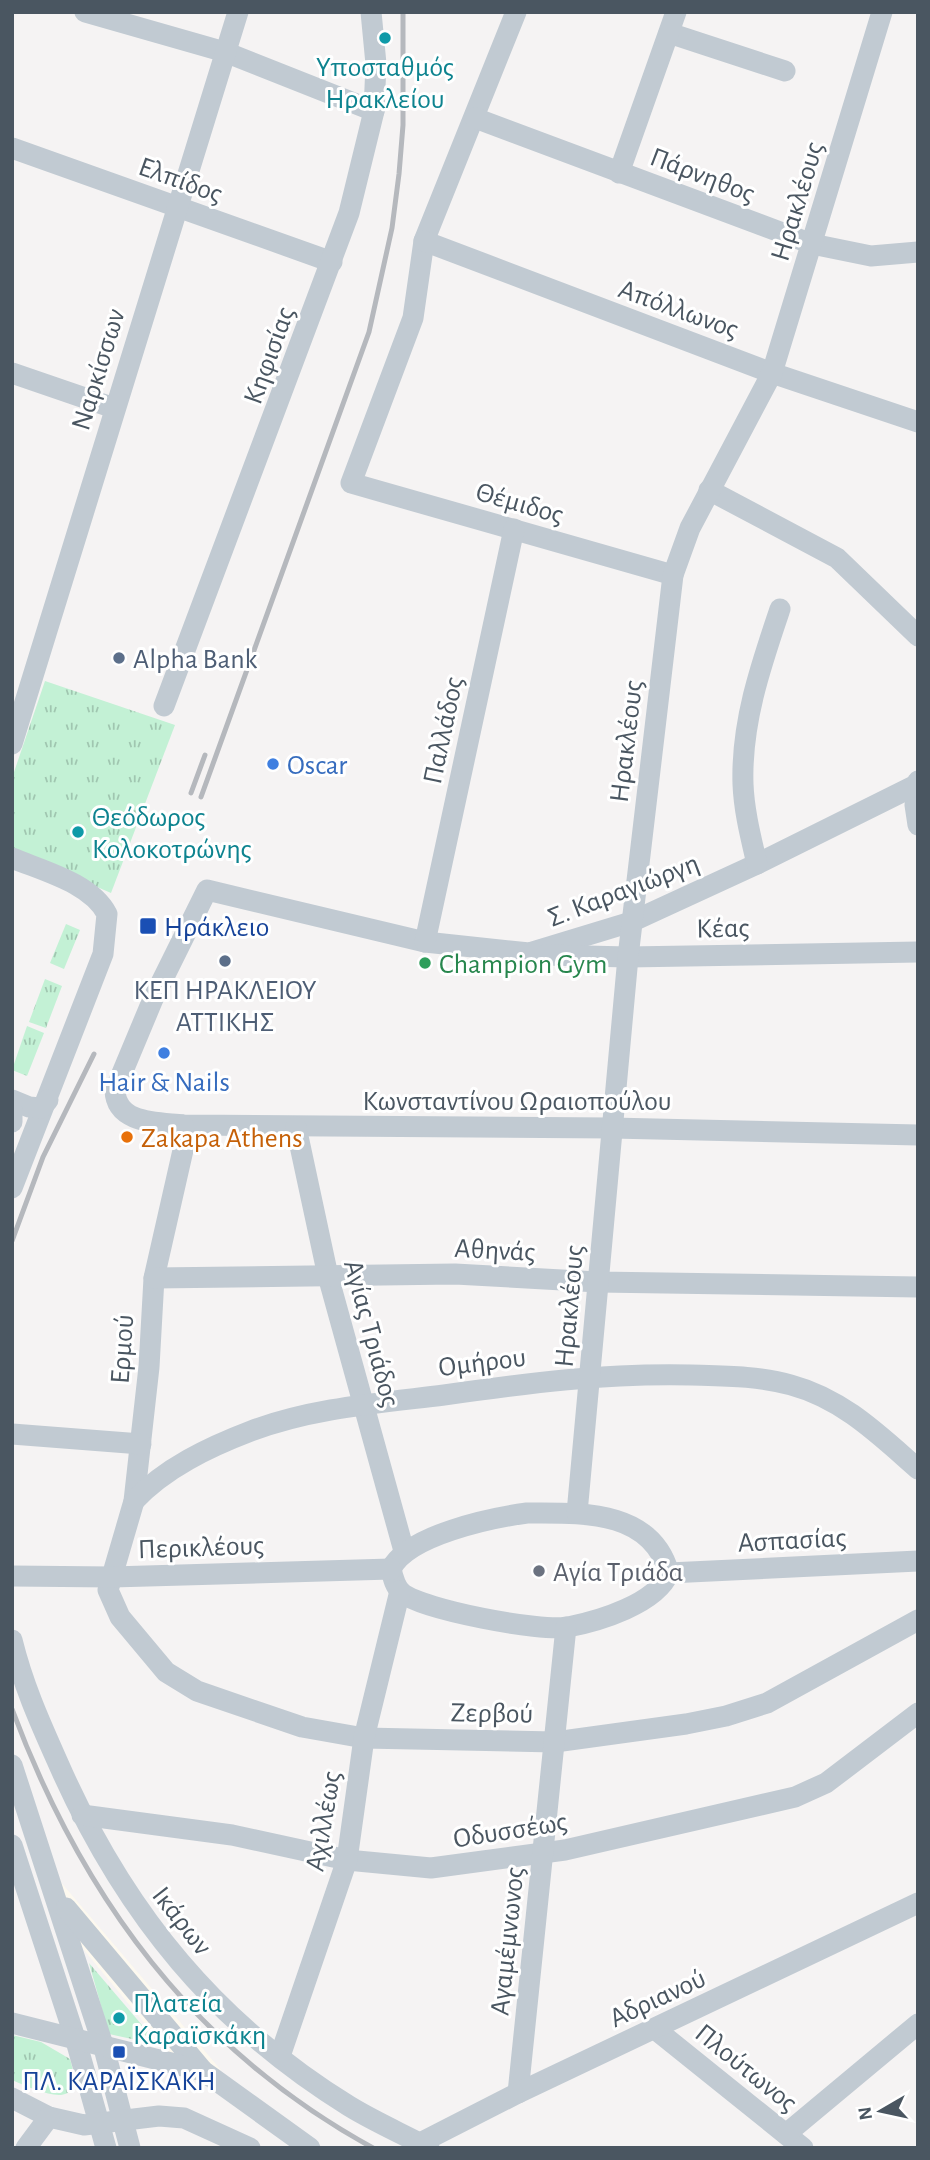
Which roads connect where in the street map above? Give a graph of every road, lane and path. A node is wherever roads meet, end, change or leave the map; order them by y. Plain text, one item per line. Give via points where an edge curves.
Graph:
1 (238, 12) edge
2 (370, 12) edge
3 (516, 12) edge
4 (676, 12) edge
5 (882, 12) edge
6 (89, 13) edge
7 (668, 33) junction
8 (226, 52) junction
9 (785, 71) dead end
10 (374, 111) junction
11 (475, 118) junction
12 (12, 148) edge
13 (619, 173) junction
14 (177, 207) junction
15 (424, 241) junction
16 (812, 244) junction
17 (918, 252) edge
18 (332, 262) junction
19 (12, 373) edge
20 (772, 373) junction
21 (114, 408) junction
22 (918, 422) edge
23 (709, 491) junction
24 (514, 529) junction
25 (673, 575) junction
26 (780, 609) dead end
27 (918, 636) edge
28 (164, 706) dead end
29 (12, 744) edge
30 (918, 783) edge
31 (918, 825) edge
32 (12, 858) edge
33 (757, 864) junction
34 (631, 922) junction
35 (425, 942) junction
36 (918, 952) edge
37 (529, 953) junction
38 (628, 957) junction
39 (12, 1100) edge
40 (48, 1100) junction
41 (120, 1109) joint
42 (12, 1110) edge
43 (12, 1122) edge
44 (183, 1125) junction
45 (296, 1127) junction
46 (612, 1128) junction
47 (918, 1135) edge
48 (12, 1188) edge
49 (328, 1276) junction
50 (154, 1278) junction
51 (598, 1282) junction
52 (918, 1287) edge
53 (590, 1376) junction
54 (363, 1405) junction
55 (12, 1434) edge
56 (141, 1444) junction
57 (918, 1469) edge
58 (134, 1501) junction
59 (577, 1513) junction
60 (404, 1551) junction
61 (918, 1560) edge
62 (391, 1569) junction
63 (669, 1573) junction
64 (12, 1576) edge
65 (112, 1577) junction
66 (400, 1591) junction
67 (918, 1620) edge
68 (566, 1627) junction
69 (12, 1640) edge
70 (918, 1713) edge
71 (364, 1738) junction
72 (555, 1742) junction
73 (12, 1765) edge
74 (82, 1815) junction
75 (12, 1845) edge
76 (544, 1854) junction
77 (347, 1860) junction
78 (58, 1899) junction
79 (918, 1903) edge
80 (12, 2023) edge
81 (918, 2024) edge
82 (655, 2029) junction
83 (76, 2041) junction
84 (104, 2048) junction
85 (281, 2056) junction
86 (203, 2071) junction
87 (519, 2093) junction
88 (12, 2098) edge
89 (49, 2117) junction
90 (124, 2121) junction
91 (102, 2125) junction
92 (786, 2134) junction
93 (425, 2146) edge
94 (26, 2148) edge
95 (106, 2148) edge
96 (130, 2148) edge
97 (250, 2148) edge
98 (310, 2148) edge
99 (803, 2148) edge

1 - 8 street, Ναρκίσσων
2 - 10 street, Κηφισίας via 376,64
3 - 11 street
4 - 7 street
5 - 16 street, Ηρακλέους
6 - 8 street
7 - 9 street
7 - 13 street
8 - 10 street
8 - 14 street, Ναρκίσσων
10 - 18 street, Κηφισίας
11 - 13 street, Πάρνηθος
11 - 15 street
12 - 14 street, Ελπίδος
13 - 16 street, Πάρνηθος
14 - 18 street, Ελπίδος
14 - 21 street, Ναρκίσσων
15 - 20 street, Απόλλωνος
15 - 24 street, Θέμιδος via 413,318 351,483
16 - 17 street, Πάρνηθος via 871,256
16 - 20 street, Ηρακλέους
18 - 28 street, Κηφισίας
19 - 21 street
20 - 22 street, Απόλλωνος
20 - 23 street, Ηρακλέους
21 - 29 street, Ναρκίσσων
23 - 25 street, Ηρακλέους
23 - 27 street via 837,558
24 - 25 street, Θέμιδος
24 - 35 street, Παλλάδος
25 - 34 street, Ηρακλέους
26 - 33 street via 752,702 743,767 744,801
30 - 31 street
30 - 33 street, Σ. Καραγιώργη
32 - 40 street via 85,891 107,914 103,954
33 - 34 street, Σ. Καραγιώργη
34 - 37 street, Σ. Καραγιώργη
34 - 38 street, Ηρακλέους
35 - 37 street, Σ. Καραγιώργη
35 - 41 street, Σ. Καραγιώργη via 207,890 117,1080 115,1102
36 - 38 street, Κέας
37 - 38 street, Κέας
38 - 46 street, Ηρακλέους
39 - 40 street via 41,1108
40 - 48 street
41 - 44 street, Κωνσταντίνου Ωραιοπούλου via 137,1119
42 - 43 street
44 - 45 street, Κωνσταντίνου Ωραιοπούλου
44 - 50 street, Ερμού via 186,1137
45 - 46 street, Κωνσταντίνου Ωραιοπούλου
45 - 49 street, Αγίας Τριάδος
46 - 47 street, Κωνσταντίνου Ωραιοπούλου
46 - 51 street, Ηρακλέους
49 - 50 street, Αθηνάς
49 - 51 street, Αθηνάς via 455,1274
49 - 54 street, Αγίας Τριάδος
50 - 56 street, Ερμού
51 - 52 street, Αθηνάς
51 - 53 street, Ηρακλέους
53 - 54 street, Ομήρου
53 - 57 street, Ομήρου via 723,1376 763,1378 794,1386 847,1410
53 - 59 street, Ηρακλέους
54 - 58 street, Ομήρου via 291,1418 251,1431 191,1458 148,1486
54 - 60 street, Αγίας Τριάδος
55 - 56 street
56 - 58 street, Ερμού
58 - 65 street, Ερμού
59 - 60 street via 503,1516
59 - 63 street via 625,1522 644,1532 657,1546
60 - 62 street
61 - 63 street, Ασπασίας
62 - 65 street, Περικλέους
62 - 66 street
63 - 68 street via 655,1593 631,1607
64 - 65 street, Περικλέους
65 - 71 street, Ζερβού via 108,1590 120,1617 166,1672 197,1691 253,1712
66 - 68 street via 415,1600 498,1621
66 - 71 street, Αχιλλέως
67 - 72 street, Ζερβού via 767,1703 686,1724
68 - 72 street, Αγαμέμνωνος
69 - 74 street, Ικάρων via 24,1687
70 - 76 street, Οδυσσέως via 826,1783 795,1797
71 - 72 street, Ζερβού
71 - 77 street, Αχιλλέως
72 - 76 street, Αγαμέμνωνος
73 - 78 street
74 - 77 street, Οδυσσέως via 232,1835
74 - 85 street, Ικάρων via 110,1868 158,1939 215,2000
75 - 83 street
76 - 77 street, Οδυσσέως via 431,1868
76 - 87 street, Αγαμέμνωνος
77 - 85 street, Αχιλλέως
78 - 84 street
78 - 86 street
79 - 82 street, Αδριανού
80 - 83 street
81 - 92 street
82 - 87 street, Αδριανού
82 - 92 street, Πλούτωνος
83 - 84 street
83 - 91 street
84 - 86 street
84 - 90 street
85 - 93 street, Ικάρων via 349,2106
86 - 98 street
87 - 93 street, Αδριανού
88 - 89 street
89 - 91 street
89 - 94 street
90 - 91 street
90 - 96 street
90 - 97 street via 184,2118
91 - 95 street
92 - 99 street, Πλούτωνος

